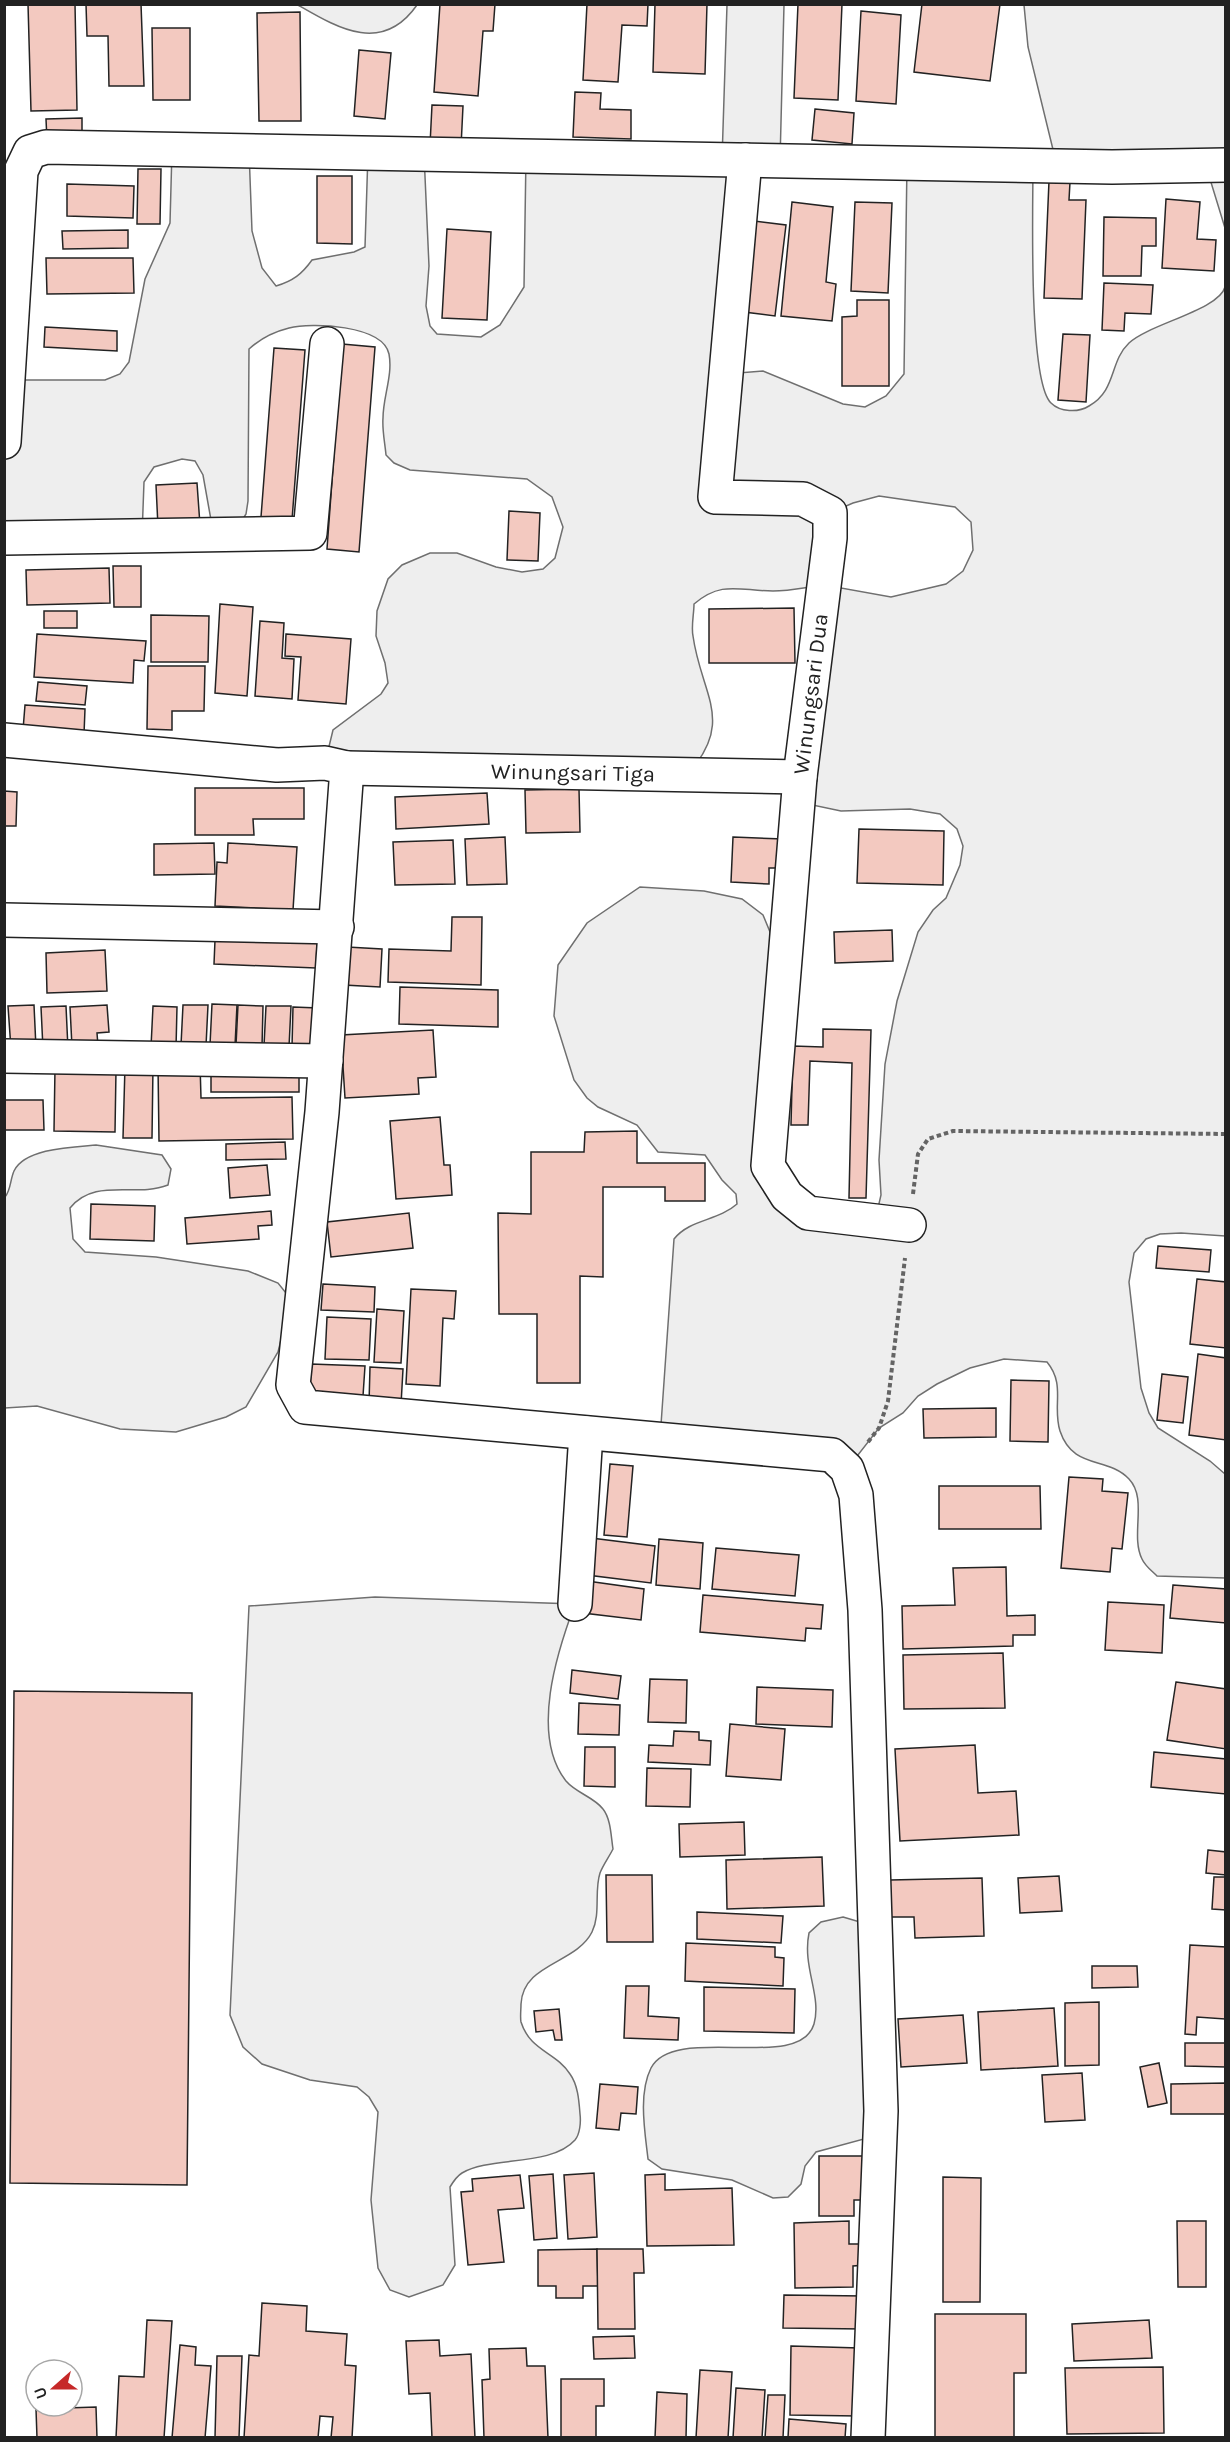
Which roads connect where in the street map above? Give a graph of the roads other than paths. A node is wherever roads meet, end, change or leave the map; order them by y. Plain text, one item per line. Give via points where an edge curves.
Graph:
1 (745, 160) junction
2 (1226, 165) edge
3 (327, 345) dead end
4 (4, 442) edge
5 (4, 538) edge
6 (4, 740) edge
7 (347, 768) junction
8 (800, 777) junction
9 (4, 920) edge
10 (337, 927) junction
11 (4, 1056) edge
12 (326, 1061) junction
13 (909, 1225) road end
14 (586, 1433) junction
15 (575, 1604) dead end
16 (868, 2438) edge

1 - 2 street via 1112,167
1 - 4 street via 46,147 30,152 21,171
1 - 8 street, Winungsari Dua via 715,497 803,499 830,513
3 - 5 street via 310,533
6 - 7 street, Winungsari Tiga via 277,765 325,763
7 - 8 street, Winungsari Tiga
7 - 10 street
8 - 13 street, Winungsari Dua via 768,1166 787,1196 808,1213
9 - 10 street
10 - 12 street
11 - 12 street
12 - 14 street via 293,1385 304,1407
14 - 15 street
14 - 16 street via 832,1455 846,1469 856,1495 865,1610 881,2111

